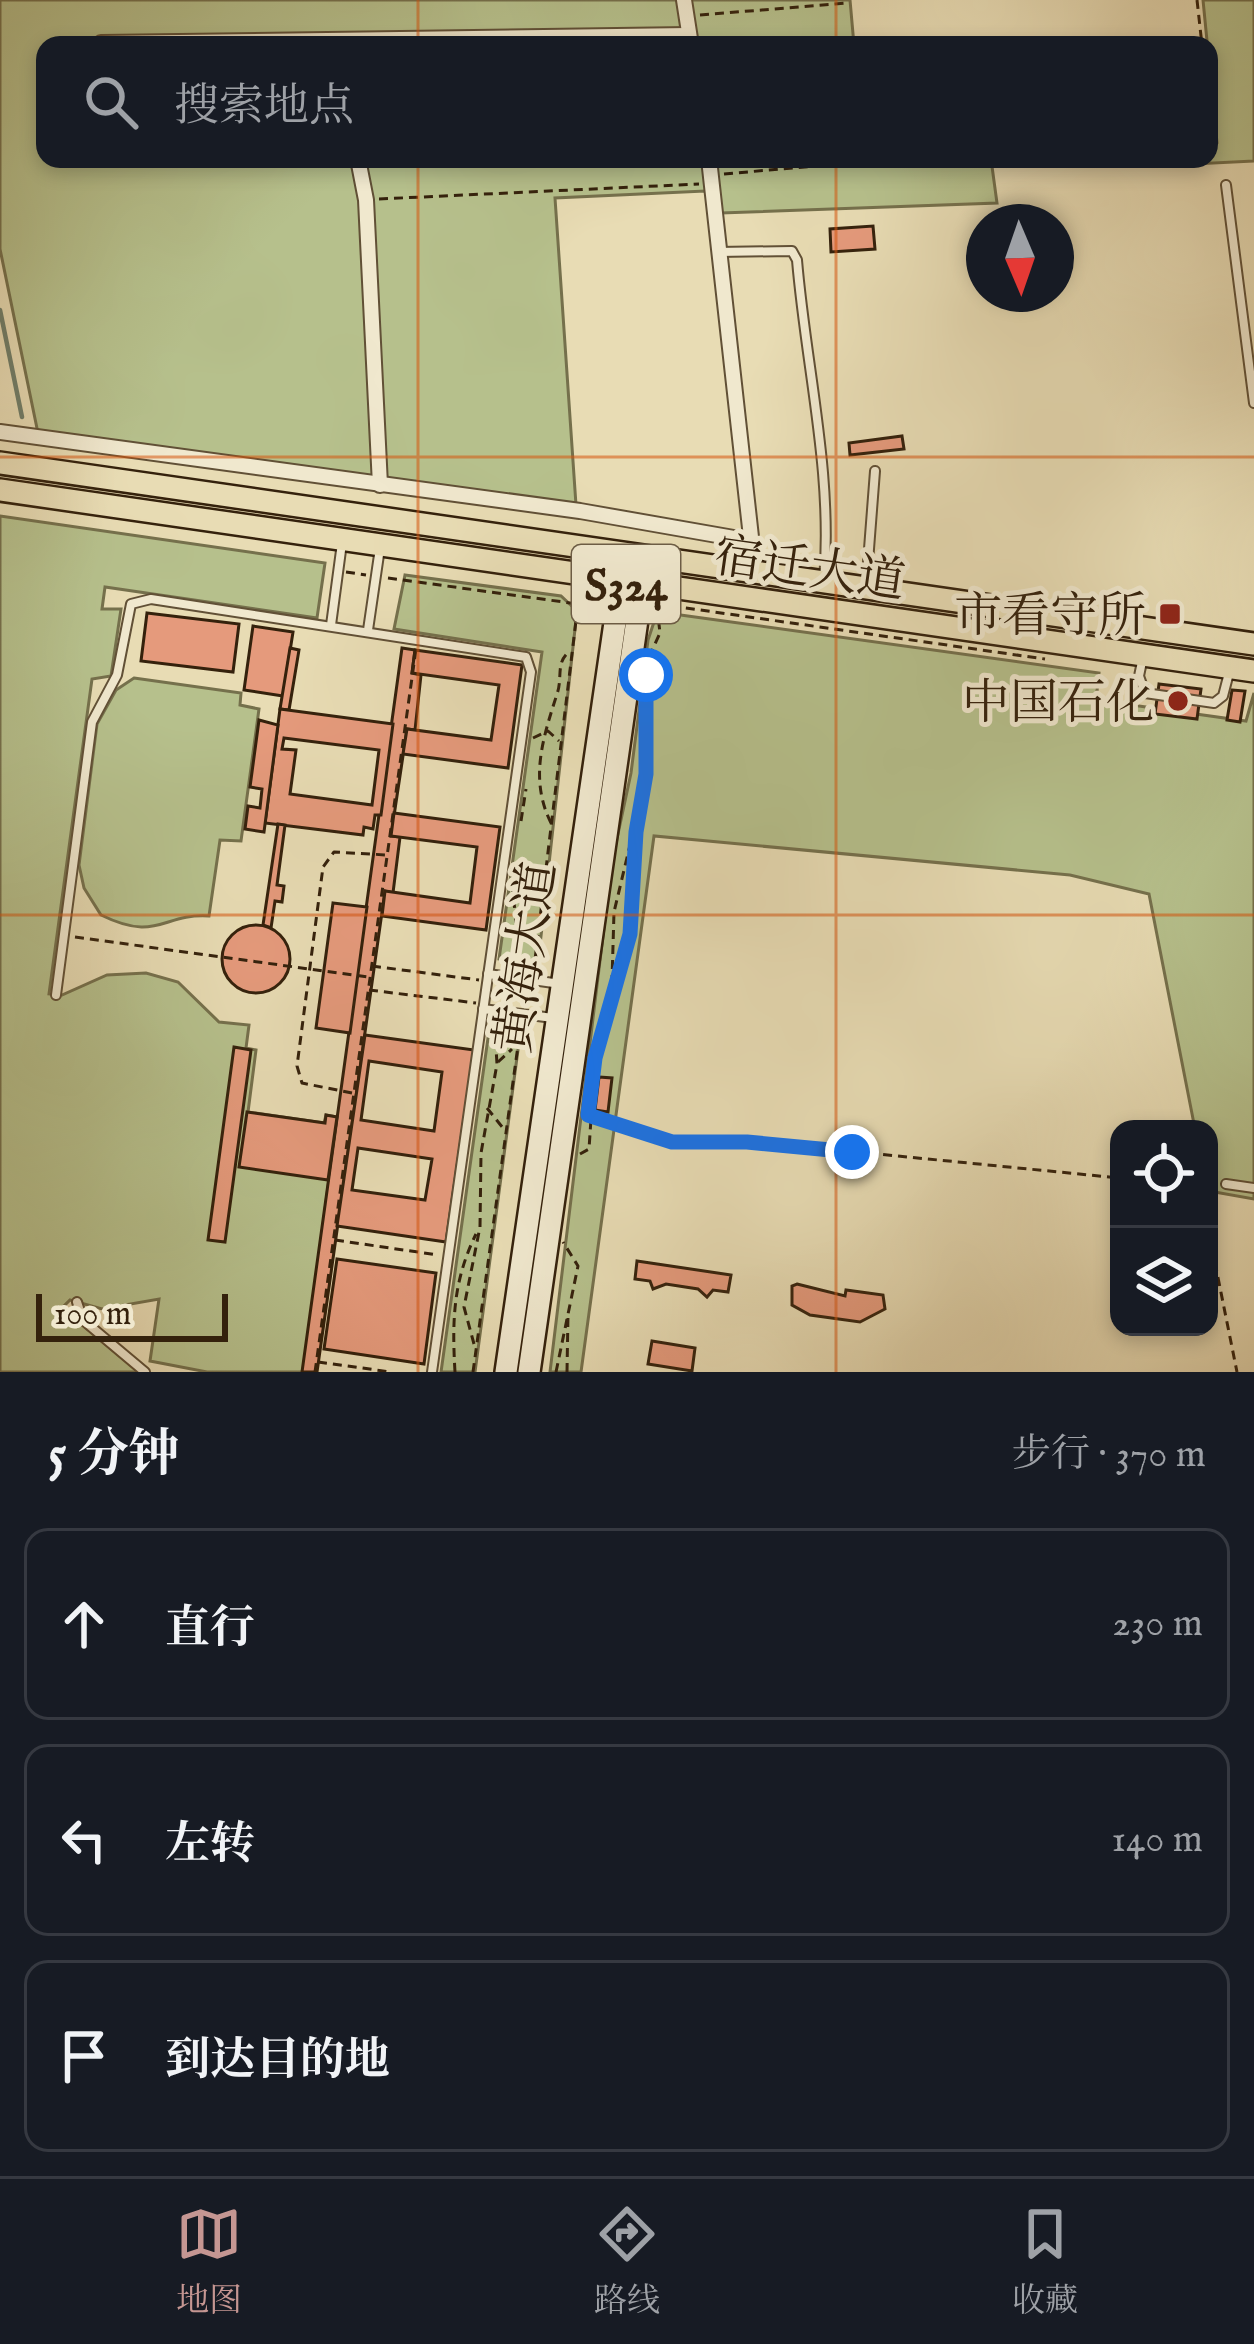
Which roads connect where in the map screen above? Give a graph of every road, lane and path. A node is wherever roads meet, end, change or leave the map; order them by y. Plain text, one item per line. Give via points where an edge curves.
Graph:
1 (1197, 0) edge
2 (848, 3) dead end
3 (685, 8) edge
4 (1201, 36) edge
5 (360, 168) edge
6 (710, 168) edge
7 (759, 168) edge
8 (711, 183) junction
9 (1226, 185) dead end
10 (366, 200) junction
11 (717, 252) junction
12 (1254, 404) edge
13 (0, 432) edge
14 (0, 463) edge
15 (875, 471) dead end
16 (380, 485) junction
17 (0, 490) edge
18 (751, 541) junction
19 (342, 542) junction
20 (380, 548) junction
21 (635, 555) junction
22 (755, 573) junction
23 (824, 583) junction
24 (631, 585) junction
25 (866, 589) junction
26 (331, 625) junction
27 (368, 630) junction
28 (418, 637) junction
29 (1254, 644) edge
30 (572, 650) dead end
31 (1143, 656) junction
32 (1065, 662) dead end
33 (1231, 668) junction
34 (1254, 671) edge
35 (646, 675) dead end
36 (644, 689) dead end
37 (638, 696) dead end
38 (636, 717) dead end
39 (543, 731) junction
40 (532, 739) dead end
41 (559, 741) dead end
42 (527, 779) dead end
43 (520, 825) dead end
44 (552, 825) dead end
45 (636, 832) junction
46 (387, 856) junction
47 (513, 874) dead end
48 (64, 935) junction
49 (372, 966) junction
50 (309, 968) junction
51 (370, 977) junction
52 (513, 977) junction
53 (488, 978) junction
54 (562, 984) junction
55 (369, 990) junction
56 (56, 995) dead end
57 (484, 1006) junction
58 (611, 1014) junction
59 (558, 1019) junction
60 (480, 1032) junction
61 (515, 1048) dead end
62 (588, 1048) dead end
63 (496, 1064) junction
64 (585, 1069) dead end
65 (354, 1093) junction
66 (487, 1107) junction
67 (588, 1115) junction
68 (504, 1130) dead end
69 (574, 1154) dead end
70 (1110, 1177) edge
71 (1226, 1184) dead end
72 (1254, 1188) edge
73 (480, 1227) junction
74 (333, 1240) junction
75 (448, 1256) junction
76 (559, 1261) dead end
77 (1218, 1278) edge
78 (77, 1302) dead end
79 (568, 1308) junction
80 (475, 1346) dead end
81 (316, 1362) junction
82 (146, 1372) edge
83 (315, 1372) edge
84 (391, 1372) edge
85 (432, 1372) edge
86 (455, 1372) edge
87 (506, 1372) edge
88 (529, 1372) edge
89 (556, 1372) edge
90 (567, 1372) edge
91 (1237, 1372) edge

1 - 4 path
2 - 3 path
5 - 10 street
6 - 8 street
7 - 8 path
8 - 10 path
8 - 11 street
9 - 12 lane
10 - 16 street
11 - 18 street
11 - 23 lane via 777,248 797,260 805,349 818,390 829,523
13 - 16 street
14 - 21 main road, 宿迁大道 / S324
15 - 25 lane
16 - 18 street
17 - 19 main road, 宿迁大道 / S324
18 - 22 street
19 - 20 main road, 宿迁大道 / S324
19 - 26 lane
20 - 24 main road, 宿迁大道 / S324
20 - 27 lane
21 - 22 main road, 宿迁大道 / S324
21 - 24 main road, 黄海大道
22 - 23 main road, 宿迁大道 / S324
23 - 25 main road, 宿迁大道 / S324
24 - 31 main road, 宿迁大道 / S324
24 - 54 main road, 黄海大道
24 - 88 main road, 黄海大道
25 - 29 main road, 宿迁大道 / S324
26 - 27 lane
26 - 48 lane via 151,599 131,604 114,684 92,722
27 - 28 lane
28 - 46 path
28 - 53 lane via 508,650 531,663
30 - 39 path via 561,662
31 - 33 main road, 宿迁大道 / S324
31 - 33 lane via 1145,694 1214,703
32 - 35 path via 679,608 655,615 660,633
33 - 34 main road, 宿迁大道 / S324
36 - 45 path via 646,774
37 - 38 path
39 - 40 path
39 - 41 path
39 - 44 path via 541,799
42 - 43 path
45 - 58 path via 630,934
45 - 58 path via 614,912
46 - 49 path
46 - 50 path via 327,857
47 - 52 path
48 - 50 path
48 - 56 lane
49 - 51 path
49 - 53 path
50 - 51 path
50 - 65 path via 298,1076 310,1087
51 - 55 path
52 - 53 lane
52 - 54 lane
53 - 57 lane
54 - 59 main road, 黄海大道
55 - 57 path
55 - 65 path
57 - 59 lane
57 - 60 lane
58 - 67 path
59 - 87 main road, 黄海大道
60 - 63 path via 496,1048
60 - 75 lane
61 - 63 path
62 - 64 path
63 - 66 path
65 - 74 path
66 - 68 path
66 - 73 path
67 - 69 path via 589,1149
67 - 70 path via 672,1142
71 - 72 lane
73 - 80 path via 464,1306
73 - 86 path via 457,1281
74 - 75 path
74 - 81 path
75 - 85 lane
76 - 79 path via 562,1241 578,1260
77 - 91 path
78 - 82 lane via 83,1320
79 - 89 path
79 - 90 path
81 - 83 path
81 - 84 path

